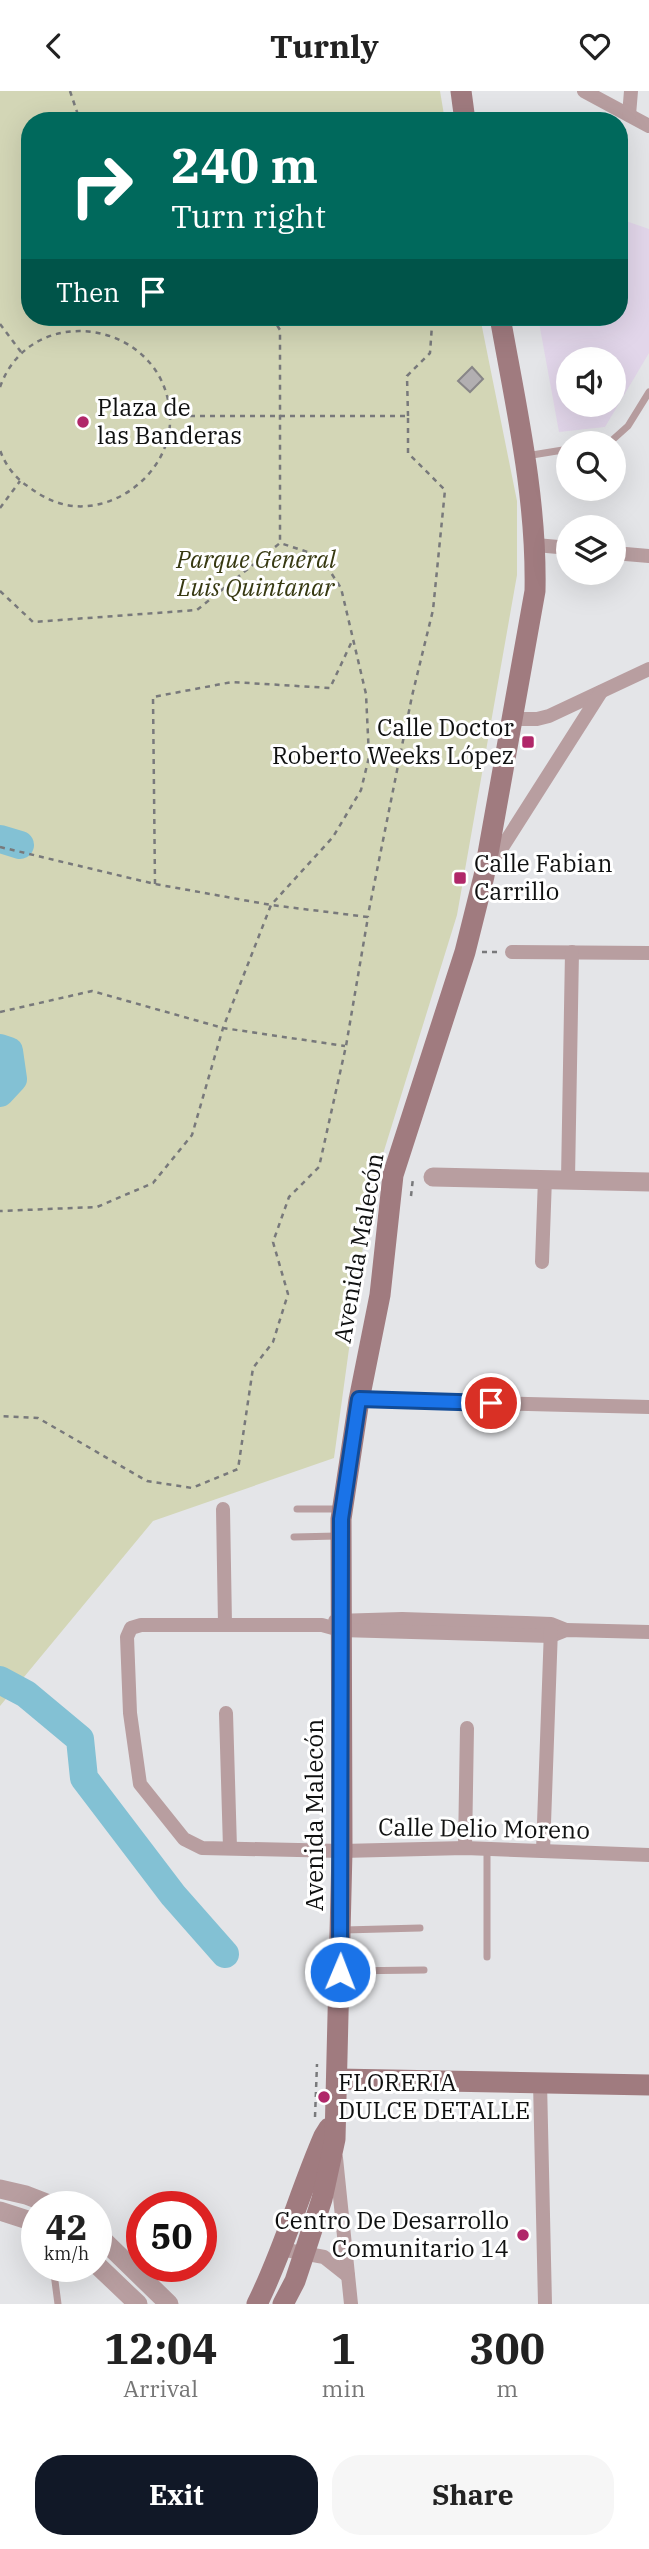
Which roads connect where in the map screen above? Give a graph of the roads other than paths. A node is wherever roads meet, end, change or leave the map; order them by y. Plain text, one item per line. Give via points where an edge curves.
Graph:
1 (461, 91) edge
2 (584, 91) edge
3 (631, 91) edge
4 (464, 112) edge
5 (623, 112) edge
6 (629, 115) joint
7 (649, 126) edge
8 (502, 326) edge
9 (649, 392) edge
10 (622, 431) edge
11 (556, 451) edge
12 (525, 456) junction
13 (536, 545) junction
14 (556, 547) edge
15 (626, 553) edge
16 (649, 556) edge
17 (649, 669) edge
18 (601, 692) junction
19 (512, 719) junction
20 (484, 876) junction
21 (512, 952) road end
22 (572, 952) junction
23 (649, 953) edge
24 (433, 1177) dead end
25 (545, 1178) junction
26 (568, 1179) junction
27 (649, 1182) edge
28 (542, 1262) dead end
29 (359, 1399) junction
30 (649, 1407) edge
31 (223, 1509) dead end
32 (297, 1509) dead end
33 (343, 1509) junction
34 (341, 1536) junction
35 (294, 1537) dead end
36 (225, 1624) junction
37 (334, 1624) junction
38 (551, 1630) junction
39 (649, 1632) edge
40 (226, 1713) dead end
41 (467, 1728) dead end
42 (230, 1847) junction
43 (465, 1848) junction
44 (487, 1849) junction
45 (342, 1851) junction
46 (543, 1851) junction
47 (649, 1855) edge
48 (420, 1928) dead end
49 (341, 1930) junction
50 (487, 1957) dead end
51 (425, 1971) dead end
52 (340, 1972) junction
53 (338, 2080) junction
54 (540, 2082) junction
55 (649, 2085) edge
56 (335, 2130) junction
57 (0, 2189) edge
58 (21, 2194) edge
59 (0, 2211) edge
60 (21, 2218) edge
61 (112, 2249) edge
62 (281, 2249) junction
63 (305, 2252) junction
64 (348, 2276) junction
65 (112, 2281) edge
66 (55, 2282) edge
67 (132, 2303) edge
68 (58, 2304) edge
69 (169, 2304) edge
70 (257, 2304) edge
71 (283, 2304) edge
72 (351, 2304) edge
73 (545, 2304) edge

1 - 4 main road
2 - 5 street
3 - 6 street
6 - 7 street
8 - 12 main road, Avenida Malecón
9 - 10 lane
11 - 12 lane
12 - 13 main road, Avenida Malecón
13 - 14 street
13 - 19 main road, Avenida Malecón via 535,591
15 - 16 street
17 - 18 street
18 - 19 street via 537,719
18 - 20 street
19 - 20 main road, Avenida Malecón
20 - 29 main road, Avenida Malecón via 465,952 393,1175 380,1294
21 - 22 street
22 - 23 street
22 - 26 street
24 - 25 street
25 - 26 street
25 - 28 street
26 - 27 street
29 - 30 street
29 - 33 main road, Avenida Malecón
31 - 36 street
32 - 33 lane
33 - 34 main road, Avenida Malecón
34 - 35 lane
34 - 37 main road, Avenida Malecón
36 - 37 street
36 - 42 street, Calle Delio Moreno via 141,1625 131,1628 127,1637 130,1713 141,1784 184,1839 202,1848
37 - 38 street
37 - 45 main road, Avenida Malecón
38 - 39 street
38 - 46 street
40 - 42 street
41 - 43 street
42 - 45 street, Calle Delio Moreno
43 - 44 street, Calle Delio Moreno
43 - 45 street, Calle Delio Moreno
44 - 46 street, Calle Delio Moreno
44 - 50 lane
45 - 49 main road, Avenida Malecón
46 - 47 street, Calle Delio Moreno
48 - 49 lane
49 - 52 main road, Avenida Malecón
51 - 52 lane
52 - 53 main road, Avenida Malecón
53 - 54 main road
53 - 56 main road, Avenida Malecón
54 - 55 main road
54 - 73 street
56 - 62 main road, Avenida Malecón via 324,2136
56 - 63 main road, Avenida Malecón via 322,2199
56 - 64 street
57 - 58 street
59 - 60 street
61 - 69 street
62 - 63 street
62 - 70 main road, Avenida Malecón
63 - 64 street via 324,2257
63 - 71 main road, Avenida Malecón
64 - 72 street
65 - 67 street
66 - 68 lane

